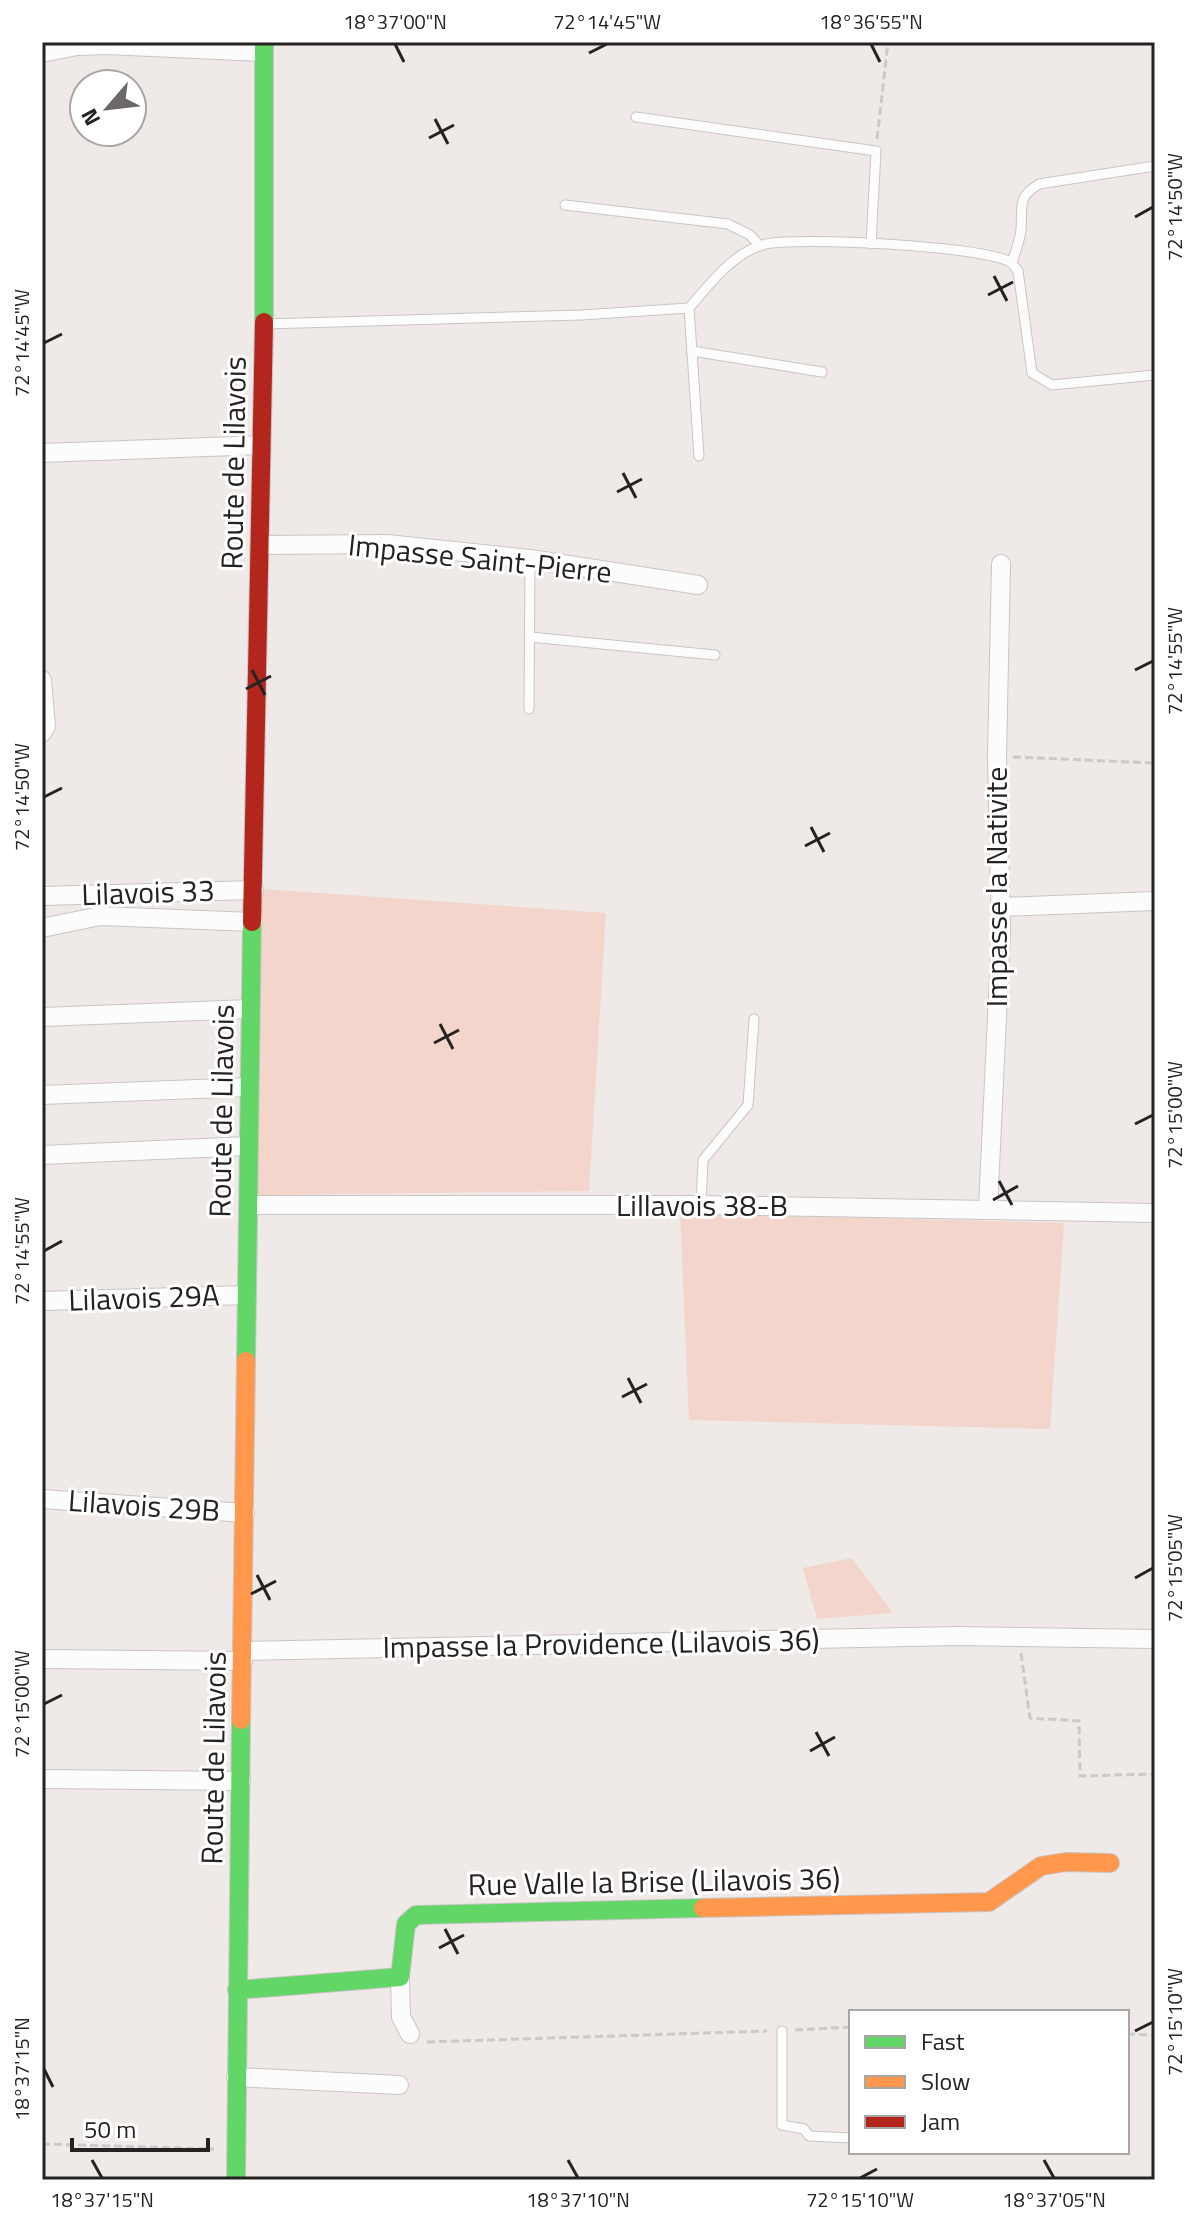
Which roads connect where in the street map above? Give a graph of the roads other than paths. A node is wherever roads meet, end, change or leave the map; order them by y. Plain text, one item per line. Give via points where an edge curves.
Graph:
1 (264, 47) edge
2 (42, 53) edge
3 (636, 117) dead end
4 (1155, 166) edge
5 (565, 205) dead end
6 (871, 244) junction
7 (760, 246) junction
8 (1012, 263) junction
9 (689, 308) junction
10 (264, 324) junction
11 (692, 351) junction
12 (822, 372) dead end
13 (1155, 375) edge
14 (260, 445) junction
15 (42, 453) edge
16 (699, 456) dead end
17 (260, 545) junction
18 (530, 559) junction
19 (1001, 564) dead end
20 (698, 585) dead end
21 (530, 637) junction
22 (715, 655) dead end
23 (42, 680) edge
24 (529, 709) dead end
25 (42, 733) edge
26 (254, 890) junction
27 (42, 896) edge
28 (1155, 901) edge
29 (1001, 907) junction
30 (253, 922) junction
31 (42, 928) edge
32 (251, 1009) junction
33 (42, 1017) edge
34 (754, 1019) dead end
35 (249, 1087) junction
36 (42, 1095) edge
37 (249, 1146) junction
38 (42, 1155) edge
39 (249, 1205) junction
40 (701, 1205) junction
41 (988, 1209) junction
42 (1155, 1213) edge
43 (247, 1295) junction
44 (42, 1301) edge
45 (42, 1499) edge
46 (245, 1513) junction
47 (1155, 1639) edge
48 (244, 1656) junction
49 (42, 1659) edge
50 (42, 1779) edge
51 (241, 1781) junction
52 (1110, 1863) dead end
53 (400, 1977) junction
54 (237, 1990) junction
55 (782, 2031) road end
56 (410, 2034) road end
57 (236, 2077) junction
58 (399, 2085) dead end
59 (849, 2138) edge
60 (236, 2180) edge

1 - 2 street via 107,45
1 - 10 main road, Route de Lilavois
3 - 6 lane via 876,151
4 - 8 lane via 1039,184 1027,191
5 - 7 lane via 728,224
6 - 7 lane
6 - 8 lane via 982,253
7 - 9 lane via 741,255
8 - 13 lane via 1018,271 1032,373 1052,385
9 - 10 lane
9 - 11 lane
10 - 14 main road, Route de Lilavois
11 - 12 lane
11 - 16 lane
14 - 15 street
14 - 17 main road, Route de Lilavois
17 - 18 street, Impasse Saint-Pierre via 387,544
17 - 26 main road, Route de Lilavois
18 - 20 street, Impasse Saint-Pierre
18 - 21 lane
19 - 29 street, Impasse la Nativite
21 - 22 lane
21 - 24 lane
23 - 25 street
26 - 27 street, Lilavois 33
26 - 30 main road, Route de Lilavois
28 - 29 street
29 - 41 street, Impasse la Nativite
30 - 31 street via 100,916
30 - 32 main road, Route de Lilavois
32 - 33 street
32 - 35 main road, Route de Lilavois
34 - 40 lane via 748,1105 703,1160
35 - 36 street
35 - 37 main road, Route de Lilavois
37 - 38 street
37 - 39 main road, Route de Lilavois
39 - 40 street, Lillavois 38-B
39 - 43 main road, Route de Lilavois
40 - 41 street, Lillavois 38-B
41 - 42 street, Lillavois 38-B
43 - 44 street, Lilavois 29A
43 - 46 main road, Route de Lilavois
45 - 46 street, Lilavois 29B
46 - 48 main road, Route de Lilavois
47 - 48 street, Impasse la Providence (Lilavois 36) via 958,1636
48 - 49 street, Impasse la Providence (Lilavois 36)
48 - 51 main road, Route de Lilavois
50 - 51 street
51 - 54 main road, Route de Lilavois
52 - 53 main road, Rue Valle la Brise (Lilavois 36) via 1041,1866 989,1902 416,1915 406,1924
53 - 54 main road
53 - 56 street via 401,2017
54 - 57 main road, Route de Lilavois
55 - 59 lane via 782,2125 804,2129 809,2136
57 - 58 street
57 - 60 main road, Route de Lilavois

